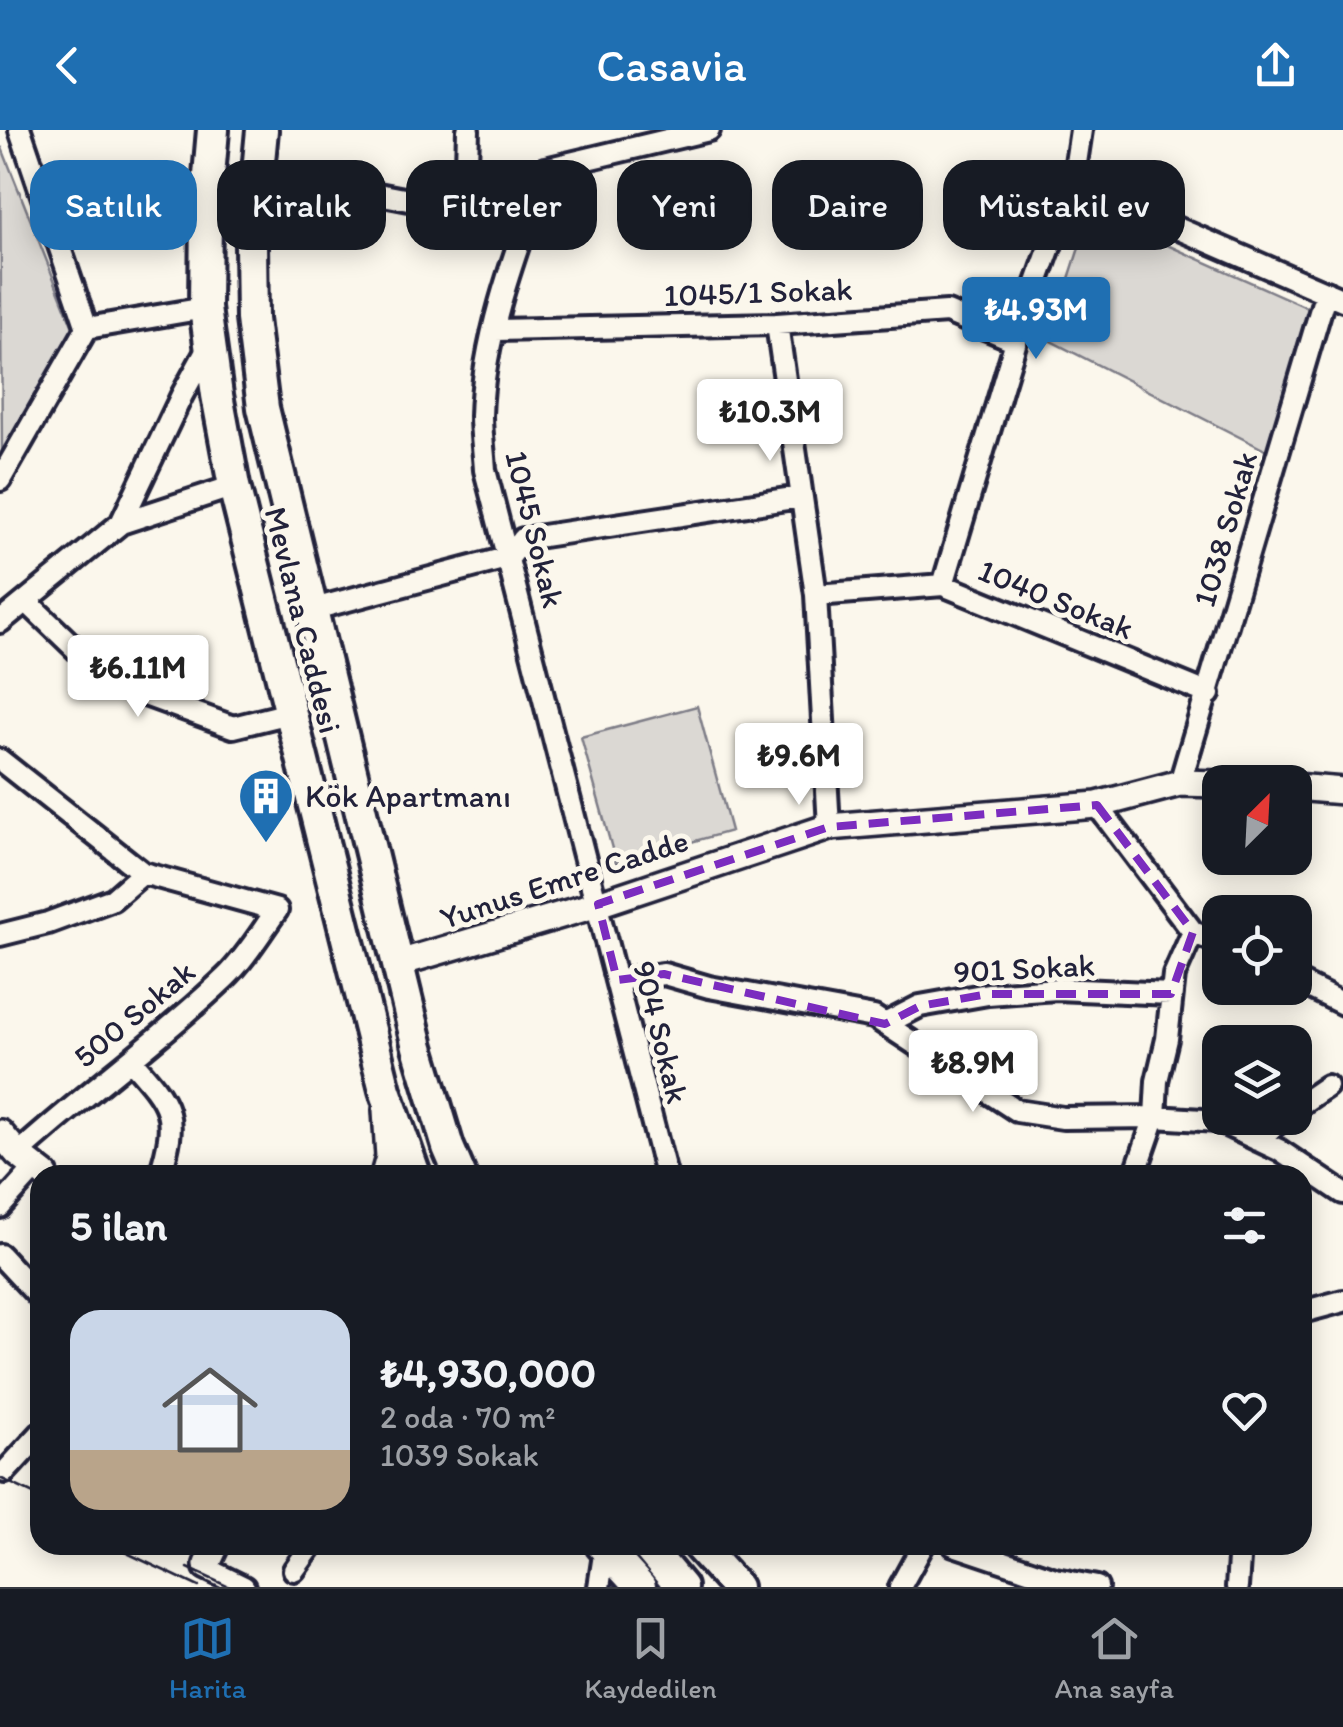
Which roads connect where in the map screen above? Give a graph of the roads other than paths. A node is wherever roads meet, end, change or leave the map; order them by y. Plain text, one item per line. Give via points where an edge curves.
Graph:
1 (20, 130) edge
2 (213, 130) edge
3 (262, 130) edge
4 (468, 130) edge
5 (708, 130) edge
6 (1081, 130) edge
7 (259, 160) edge
8 (467, 160) edge
9 (583, 160) edge
10 (1076, 160) edge
11 (1185, 231) edge
12 (251, 250) edge
13 (517, 250) edge
14 (1049, 250) edge
15 (1335, 296) edge
16 (206, 308) junction
17 (777, 324) junction
18 (86, 328) junction
19 (496, 330) junction
20 (1016, 341) junction
21 (210, 344) junction
22 (0, 480) edge
23 (234, 486) junction
24 (800, 497) junction
25 (121, 523) junction
26 (510, 558) junction
27 (944, 585) junction
28 (816, 595) junction
29 (26, 602) junction
30 (310, 610) junction
31 (0, 622) edge
32 (1208, 694) junction
33 (290, 714) junction
34 (0, 760) edge
35 (1180, 783) junction
36 (1202, 784) edge
37 (1312, 788) edge
38 (1343, 791) edge
39 (1097, 805) junction
40 (829, 827) junction
41 (143, 873) junction
42 (598, 904) junction
43 (1194, 932) junction
44 (0, 935) edge
45 (1202, 936) edge
46 (399, 964) junction
47 (617, 980) junction
48 (1312, 988) edge
49 (1171, 994) junction
50 (1343, 1004) edge
51 (885, 1024) junction
52 (131, 1060) junction
53 (1327, 1086) dead end
54 (386, 1090) junction
55 (1312, 1096) edge
56 (1156, 1117) junction
57 (0, 1133) edge
58 (1263, 1135) edge
59 (1257, 1140) junction
60 (32, 1165) edge
61 (34, 1165) edge
62 (162, 1165) edge
63 (387, 1165) edge
64 (412, 1165) edge
65 (456, 1165) edge
66 (663, 1165) edge
67 (1139, 1165) edge
68 (1302, 1165) edge
69 (30, 1170) edge
70 (1312, 1172) edge
71 (1343, 1193) edge
72 (0, 1206) edge
73 (0, 1254) edge
74 (30, 1287) edge
75 (1343, 1301) edge
76 (1312, 1309) edge
77 (30, 1445) edge
78 (6, 1472) dead end
79 (305, 1555) edge
80 (602, 1555) edge
81 (610, 1555) edge
82 (655, 1555) edge
83 (683, 1555) edge
84 (707, 1555) edge
85 (918, 1555) edge
86 (983, 1555) edge
87 (1239, 1555) edge
88 (206, 1566) edge
89 (294, 1570) dead end
90 (244, 1587) edge
91 (599, 1587) edge
92 (640, 1587) edge
93 (682, 1587) edge
94 (712, 1587) edge
95 (736, 1587) edge
96 (900, 1587) edge
97 (1097, 1587) edge
98 (1236, 1587) edge

1 - 18 street
2 - 16 main road, Mevlana Caddesi
3 - 7 main road, Mevlana Caddesi
4 - 8 street
5 - 9 street
6 - 10 street
11 - 15 street
12 - 30 main road, Mevlana Caddesi via 260,390
13 - 19 street, 1045 Sokak
14 - 20 street
15 - 32 street, 1038 Sokak
16 - 18 street
16 - 21 main road, Mevlana Caddesi
17 - 19 street, 1045/1 Sokak
17 - 20 street, 1045/1 Sokak via 947,312
17 - 24 street
18 - 22 street
19 - 26 street, 1045 Sokak via 482,416 485,470
20 - 27 street
21 - 23 main road, Mevlana Caddesi
21 - 25 street
23 - 25 street
23 - 33 main road, Mevlana Caddesi
24 - 26 street via 523,539
24 - 28 street
25 - 29 street
26 - 30 street
26 - 42 street, 1045 Sokak
27 - 28 street, 1040 Sokak
27 - 32 street, 1040 Sokak
28 - 40 street
29 - 31 street
29 - 33 street via 79,652 137,692 232,727
30 - 46 main road, Mevlana Caddesi
32 - 35 street, 1038 Sokak
33 - 54 main road, Mevlana Caddesi
34 - 41 street
35 - 36 street, Yunus Emre Cadde
35 - 39 street, Yunus Emre Cadde
37 - 38 street
39 - 40 street, Yunus Emre Cadde
39 - 43 street
40 - 42 street, Yunus Emre Cadde
41 - 44 street via 112,898
41 - 52 street, 500 Sokak via 277,910 228,975
42 - 46 street, Yunus Emre Cadde
42 - 47 street, 904 Sokak
43 - 45 street
43 - 49 street
46 - 65 main road, Mevlana Caddesi
47 - 51 street via 664,974
47 - 66 street, 904 Sokak
48 - 50 street
49 - 51 street, 901 Sokak via 988,994 920,1006
49 - 56 street
51 - 56 street via 1017,1112
52 - 61 street, 500 Sokak via 78,1099
52 - 62 street via 164,1097 171,1123
53 - 55 street
54 - 63 street
54 - 64 main road, Mevlana Caddesi
56 - 59 street via 1218,1121
56 - 67 street
57 - 60 street
58 - 59 street
59 - 68 street
69 - 72 street, 500 Sokak
70 - 71 street
73 - 74 street
75 - 76 street
77 - 78 street
79 - 89 street
80 - 91 street
81 - 92 main road
82 - 93 main road
83 - 94 main road
84 - 95 main road
85 - 96 street
86 - 97 street
87 - 98 street
88 - 90 street

